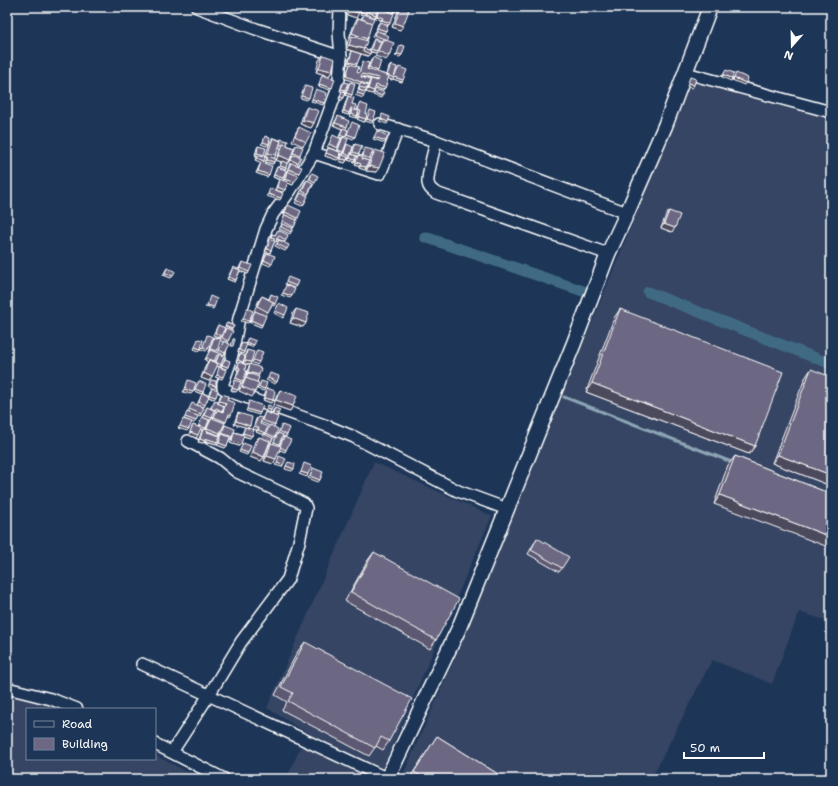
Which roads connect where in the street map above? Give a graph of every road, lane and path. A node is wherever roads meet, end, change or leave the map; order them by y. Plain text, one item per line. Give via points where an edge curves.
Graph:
1 (197, 7) edge
2 (340, 7) edge
3 (710, 7) edge
4 (341, 57) junction
5 (686, 73) junction
6 (831, 112) edge
7 (380, 124) dead end
8 (398, 129) junction
9 (436, 141) junction
10 (314, 153) junction
11 (627, 213) junction
12 (608, 254) junction
13 (188, 441) dead end
14 (507, 510) junction
15 (142, 664) dead end
16 (7, 688) edge
17 (209, 695) junction
18 (74, 708) edge
19 (156, 744) edge
20 (172, 752) junction
21 (224, 779) edge
22 (388, 779) edge

1 - 4 street
2 - 4 street
3 - 5 street
4 - 10 street via 336,94
5 - 6 street
5 - 11 street
7 - 8 street
8 - 9 street
8 - 10 street via 378,174
9 - 11 street
9 - 12 street via 428,180 430,190
10 - 14 street via 273,214 266,229 239,318 223,388 339,431 458,491
11 - 12 street
12 - 14 street
13 - 17 street via 220,458 237,472 304,504 306,508 288,579 241,642
14 - 22 street via 459,628
15 - 17 street
16 - 18 street
17 - 20 street
17 - 22 street
19 - 20 street
20 - 21 street

